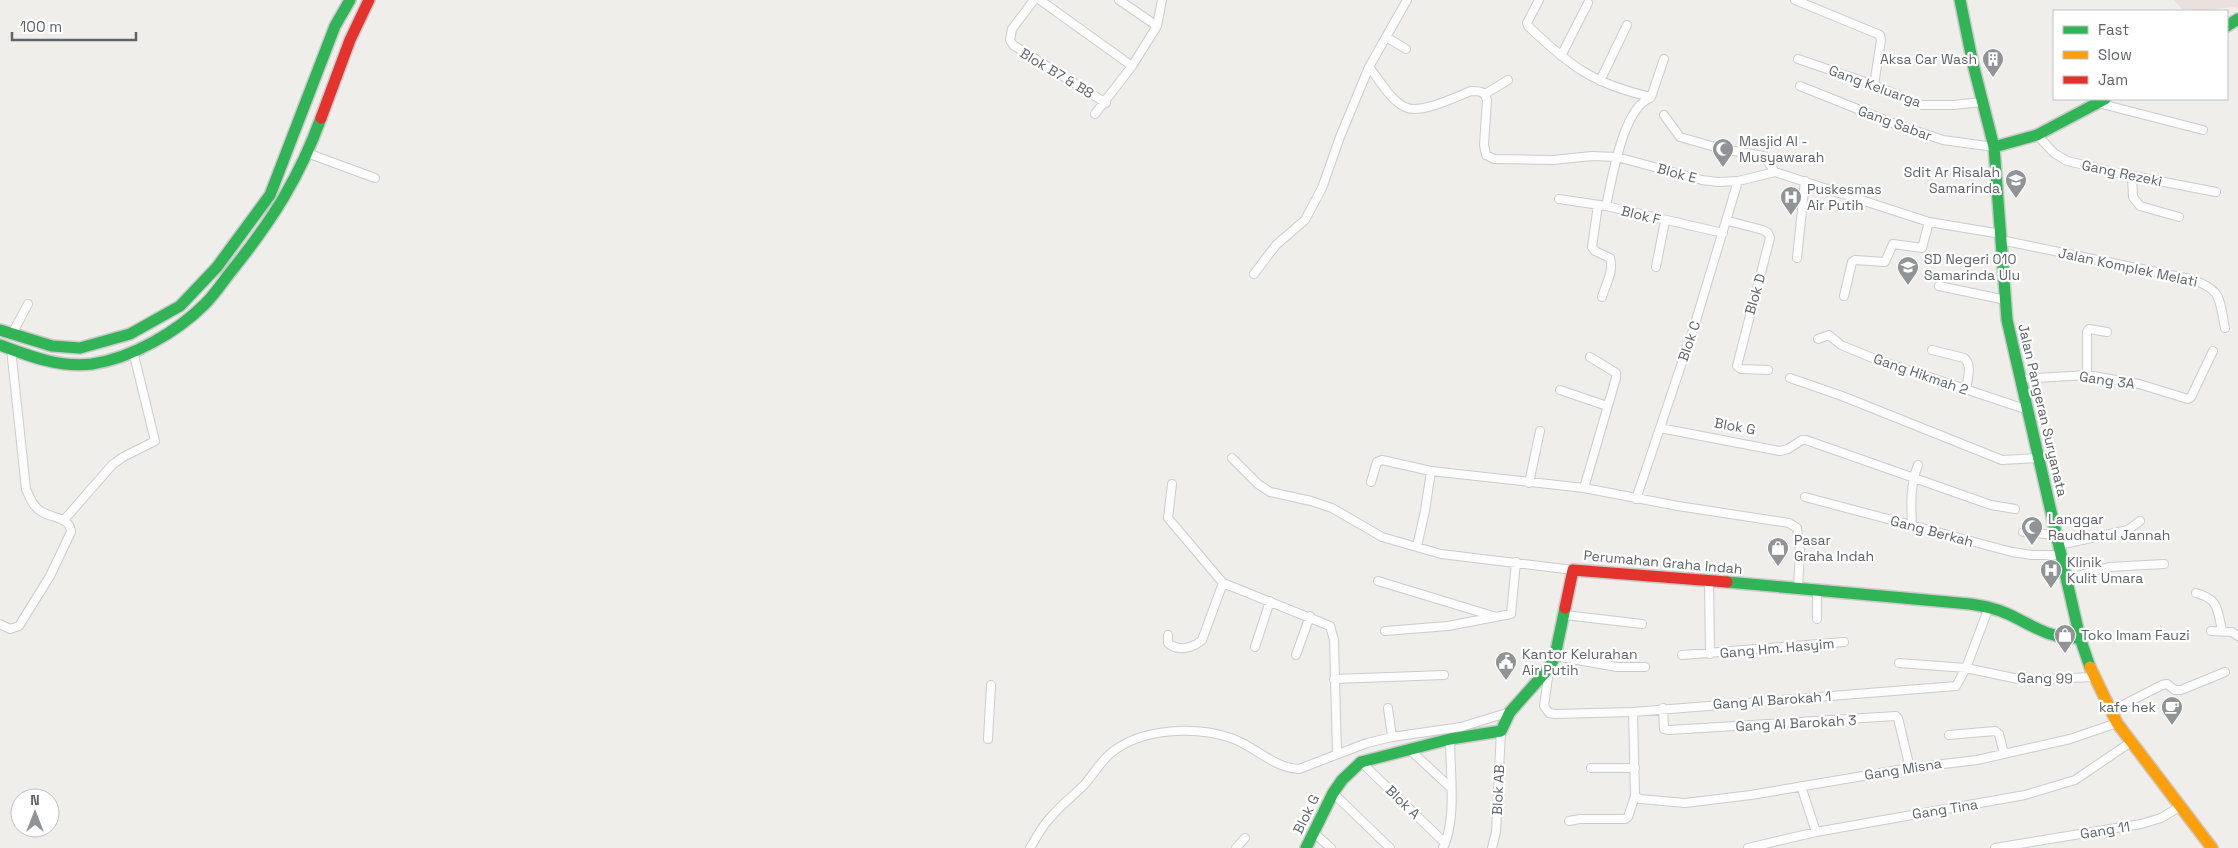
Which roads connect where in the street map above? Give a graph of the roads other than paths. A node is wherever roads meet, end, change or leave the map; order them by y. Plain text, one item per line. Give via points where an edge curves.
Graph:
1 (350, 0) edge
2 (369, 0) edge
3 (1034, 0) edge
4 (1040, 0) edge
5 (1120, 0) edge
6 (1162, 0) edge
7 (1407, 0) edge
8 (1539, 0) edge
9 (1795, 0) edge
10 (1960, 0) edge
11 (1588, 3) dead end
12 (1627, 25) dead end
13 (1157, 26) junction
14 (1386, 37) junction
15 (1406, 49) dead end
16 (1561, 56) junction
17 (1664, 59) dead end
18 (1798, 59) dead end
19 (1132, 66) junction
20 (1369, 66) junction
21 (1508, 80) dead end
22 (1600, 82) junction
23 (1874, 85) junction
24 (1800, 86) dead end
25 (1485, 94) junction
26 (1651, 98) junction
27 (2102, 101) edge
28 (1982, 102) junction
29 (1106, 103) junction
30 (1096, 114) dead end
31 (1664, 115) dead end
32 (2203, 130) dead end
33 (2037, 135) junction
34 (1994, 147) junction
35 (307, 153) junction
36 (1617, 157) junction
37 (1775, 172) junction
38 (2132, 176) junction
39 (374, 178) dead end
40 (1805, 180) junction
41 (1738, 181) junction
42 (2216, 192) dead end
43 (1559, 199) dead end
44 (1602, 206) junction
45 (2179, 217) dead end
46 (1665, 221) junction
47 (1728, 221) junction
48 (1929, 222) junction
49 (1723, 233) junction
50 (2001, 237) junction
51 (1797, 258) dead end
52 (1656, 267) dead end
53 (1254, 274) dead end
54 (1939, 286) dead end
55 (1844, 296) dead end
56 (1602, 297) dead end
57 (2006, 300) junction
58 (28, 304) dead end
59 (2225, 328) dead end
60 (0, 330) edge
61 (2107, 332) dead end
62 (12, 334) junction
63 (1818, 339) dead end
64 (6, 347) edge
65 (1932, 350) dead end
66 (133, 351) junction
67 (2213, 351) dead end
68 (1590, 357) dead end
69 (1768, 370) dead end
70 (2087, 374) junction
71 (1790, 378) dead end
72 (2020, 379) junction
73 (1560, 390) dead end
74 (1966, 390) junction
75 (1607, 406) junction
76 (2028, 410) junction
77 (1660, 428) junction
78 (1540, 431) dead end
79 (1232, 458) dead end
80 (2038, 458) junction
81 (1918, 465) dead end
82 (1431, 471) junction
83 (1913, 478) junction
84 (1371, 482) dead end
85 (1529, 483) junction
86 (1172, 484) dead end
87 (1584, 488) junction
88 (1805, 497) dead end
89 (1636, 499) junction
90 (2015, 509) dead end
91 (64, 520) junction
92 (2140, 520) dead end
93 (1912, 526) junction
94 (2024, 532) dead end
95 (2059, 545) junction
96 (1417, 546) junction
97 (1516, 562) junction
98 (2164, 564) dead end
99 (1573, 570) junction
100 (2066, 579) junction
101 (1378, 581) dead end
102 (1709, 581) junction
103 (1222, 583) junction
104 (1798, 588) junction
105 (1816, 590) junction
106 (2196, 593) dead end
107 (1270, 601) junction
108 (1989, 607) junction
109 (1565, 615) junction
110 (1310, 616) junction
111 (1495, 617) junction
112 (1817, 619) dead end
113 (0, 624) edge
114 (1642, 624) dead end
115 (2222, 630) junction
116 (1384, 631) dead end
117 (2211, 631) dead end
118 (1168, 635) dead end
119 (2238, 636) edge
120 (2080, 638) junction
121 (1844, 642) dead end
122 (1255, 647) dead end
123 (1710, 654) junction
124 (1296, 655) dead end
125 (1682, 655) dead end
126 (1555, 656) junction
127 (1898, 663) dead end
128 (1645, 667) dead end
129 (1549, 668) junction
130 (1966, 668) junction
131 (2225, 672) dead end
132 (1444, 675) dead end
133 (2094, 677) junction
134 (1334, 680) junction
135 (991, 685) dead end
136 (1388, 708) dead end
137 (1663, 708) junction
138 (2111, 711) junction
139 (1510, 712) junction
140 (1633, 712) junction
141 (2118, 723) junction
142 (1501, 731) junction
143 (1392, 736) junction
144 (1950, 736) dead end
145 (988, 739) dead end
146 (1450, 739) junction
147 (2131, 742) junction
148 (1410, 749) junction
149 (1337, 754) junction
150 (2004, 754) junction
151 (1361, 762) junction
152 (1591, 768) dead end
153 (1635, 768) junction
154 (1910, 768) junction
155 (1801, 786) junction
156 (1450, 788) junction
157 (1333, 793) junction
158 (1635, 796) junction
159 (2181, 806) junction
160 (1569, 821) dead end
161 (1816, 832) junction
162 (1314, 833) junction
163 (1245, 838) dead end
164 (1444, 846) edge
165 (2208, 847) edge
166 (1030, 848) edge
167 (1236, 848) edge
168 (1306, 848) edge
169 (1331, 848) edge
170 (1390, 848) edge
171 (1492, 848) edge
172 (1748, 848) edge
173 (1995, 848) edge

1 - 62 main road via 335,26 270,195 217,267 180,306 130,334 80,348 52,346
2 - 35 main road via 347,43
3 - 29 street, Blok B7 & B8 via 1012,29 1010,40 1016,48
4 - 19 street
5 - 13 street
6 - 13 street
7 - 14 street
8 - 16 street via 1527,19 1528,26
9 - 23 street via 1880,35
10 - 28 main road, Jalan Pangeran Suryanata
11 - 16 street
12 - 22 street
13 - 19 street
14 - 15 street
14 - 20 street
16 - 22 street
17 - 26 street
18 - 23 street, Gang Keluarga
19 - 29 street
20 - 25 street via 1393,98 1404,107 1416,110 1471,91
20 - 53 street via 1322,188 1305,220 1276,245
21 - 25 street
22 - 26 street
23 - 28 street, Gang Keluarga via 1921,105
24 - 34 street, Gang Sabar via 1943,140
25 - 36 street, Blok E via 1484,145 1486,155 1494,159
26 - 36 street via 1642,101 1626,127
27 - 32 street
27 - 33 main road
28 - 34 main road, Jalan Pangeran Suryanata
29 - 30 street
31 - 37 street via 1680,137 1764,156
33 - 34 main road
33 - 38 street, Gang Rezeki via 2067,161
34 - 50 main road, Jalan Pangeran Suryanata
35 - 39 street
35 - 66 main road via 275,216 204,305 174,328
36 - 41 street, Blok E via 1702,180
36 - 44 street
37 - 40 street, Jalan Komplek Melati
37 - 41 street, Blok E
38 - 42 street, Gang Rezeki
38 - 45 street via 2133,197 2140,206
40 - 48 street, Jalan Komplek Melati
40 - 51 street
41 - 47 street, Blok C
43 - 44 street, Blok F
44 - 46 street, Blok F
44 - 56 street via 1592,246 1594,251 1610,258 1612,266
46 - 49 street, Blok F
46 - 52 street
47 - 49 street, Blok C
47 - 69 street, Blok D via 1763,230 1770,238 1737,366
48 - 50 street, Jalan Komplek Melati
48 - 55 street via 1922,248 1893,244 1885,262 1852,262
49 - 77 street, Blok C
50 - 57 main road, Jalan Pangeran Suryanata
50 - 59 street, Jalan Komplek Melati via 2204,284 2219,298
54 - 57 street
57 - 72 main road, Jalan Pangeran Suryanata via 2007,320
58 - 62 street
60 - 62 main road
61 - 70 street via 2087,332
63 - 74 street, Gang Hikmah 2 via 1829,334 1841,345 1858,352
64 - 66 main road via 72,365 110,360
64 - 91 street via 26,489 34,505 42,512
65 - 74 street via 1967,361
66 - 91 street via 155,441 112,465
67 - 70 street, Gang 3A via 2192,397 2188,399 2139,384
68 - 75 street via 1616,373
70 - 72 street, Gang 3A
71 - 80 street via 2002,460
72 - 76 main road, Jalan Pangeran Suryanata
73 - 75 street
74 - 76 street, Gang Hikmah 2
75 - 87 street
76 - 80 main road, Jalan Pangeran Suryanata
77 - 83 street, Blok G via 1780,451 1804,440
77 - 89 street, Blok C
78 - 85 street
79 - 96 street via 1270,492 1332,508 1382,537
80 - 95 main road, Jalan Pangeran Suryanata
81 - 83 street
82 - 84 street via 1379,460
82 - 85 street
82 - 96 street
83 - 90 street
83 - 93 street
85 - 87 street
86 - 103 street via 1168,518
87 - 89 street
88 - 93 street, Gang Berkah
89 - 104 street via 1792,524 1797,528 1800,551
91 - 113 street via 70,526 70,532 50,576 30,609 17,628
92 - 95 street via 2128,530
93 - 95 street, Gang Berkah via 2032,555
94 - 95 street
95 - 100 main road, Jalan Pangeran Suryanata
96 - 97 street via 1442,554
97 - 99 street
97 - 111 street via 1513,611 1507,616
98 - 100 street via 2109,567
99 - 102 main road, Perumahan Graha Indah
99 - 109 main road, Perumahan Graha Indah
100 - 120 main road, Jalan Pangeran Suryanata
101 - 111 street
102 - 104 main road, Perumahan Graha Indah
102 - 123 street, Gang Hm. Hasyim
103 - 107 street
103 - 118 street via 1198,644 1175,648 1168,644
104 - 105 main road, Perumahan Graha Indah
105 - 108 main road, Perumahan Graha Indah via 1934,599
105 - 112 street
106 - 115 street via 2213,600
107 - 110 street
107 - 122 street
108 - 120 main road, Perumahan Graha Indah via 2048,636
108 - 130 street, Gang Al Barokah 1
109 - 114 street
109 - 126 main road, Perumahan Graha Indah
110 - 124 street
110 - 134 street via 1330,626 1333,631
111 - 116 street via 1448,626
115 - 117 street
115 - 119 street
120 - 133 main road, Jalan Pangeran Suryanata
121 - 123 street, Gang Hm. Hasyim
123 - 125 street, Gang Hm. Hasyim
126 - 128 street via 1617,667
126 - 129 main road, Perumahan Graha Indah
127 - 130 street, Gang 99
129 - 139 main road, Perumahan Graha Indah
129 - 140 street, Gang Al Barokah 1 via 1544,706 1549,713
130 - 133 street, Gang 99 via 2024,680
130 - 137 street, Gang Al Barokah 1 via 1956,686
131 - 138 street via 2181,690 2162,685
132 - 134 street
133 - 138 main road, Jalan Pangeran Suryanata
134 - 149 street
135 - 145 street
136 - 143 street
137 - 140 street, Gang Al Barokah 1
137 - 154 street, Gang Al Barokah 3 via 1664,729 1670,730 1896,716
138 - 141 main road, Jalan Pangeran Suryanata
139 - 142 main road, Perumahan Graha Indah
139 - 143 street via 1461,727
140 - 153 street
141 - 147 main road, Jalan Pangeran Suryanata
141 - 150 street, Gang Misna via 2070,739
142 - 146 main road
142 - 171 street, Blok AB via 1496,832
143 - 149 street
144 - 150 street via 1994,731
146 - 148 main road
146 - 156 street
147 - 159 main road, Jalan Pangeran Suryanata
147 - 161 street, Gang Tina via 2075,780 2025,795
148 - 151 main road
148 - 156 street
149 - 166 street via 1307,767 1288,769 1222,735 1183,732 1148,736 1123,745 1110,754 1084,785 1050,816
150 - 154 street, Gang Misna
151 - 157 main road
151 - 164 street, Blok A
152 - 153 street
153 - 158 street
154 - 155 street, Gang Misna
155 - 158 street, Gang Misna via 1685,803
155 - 161 street
156 - 164 street via 1452,813
157 - 162 main road, Blok G
157 - 170 street
158 - 160 street via 1625,819
159 - 165 main road, Jalan Pangeran Suryanata
159 - 173 street, Gang 11 via 2161,818 2141,824
161 - 172 street, Gang Tina
162 - 168 main road, Blok G
162 - 169 street
163 - 167 street

